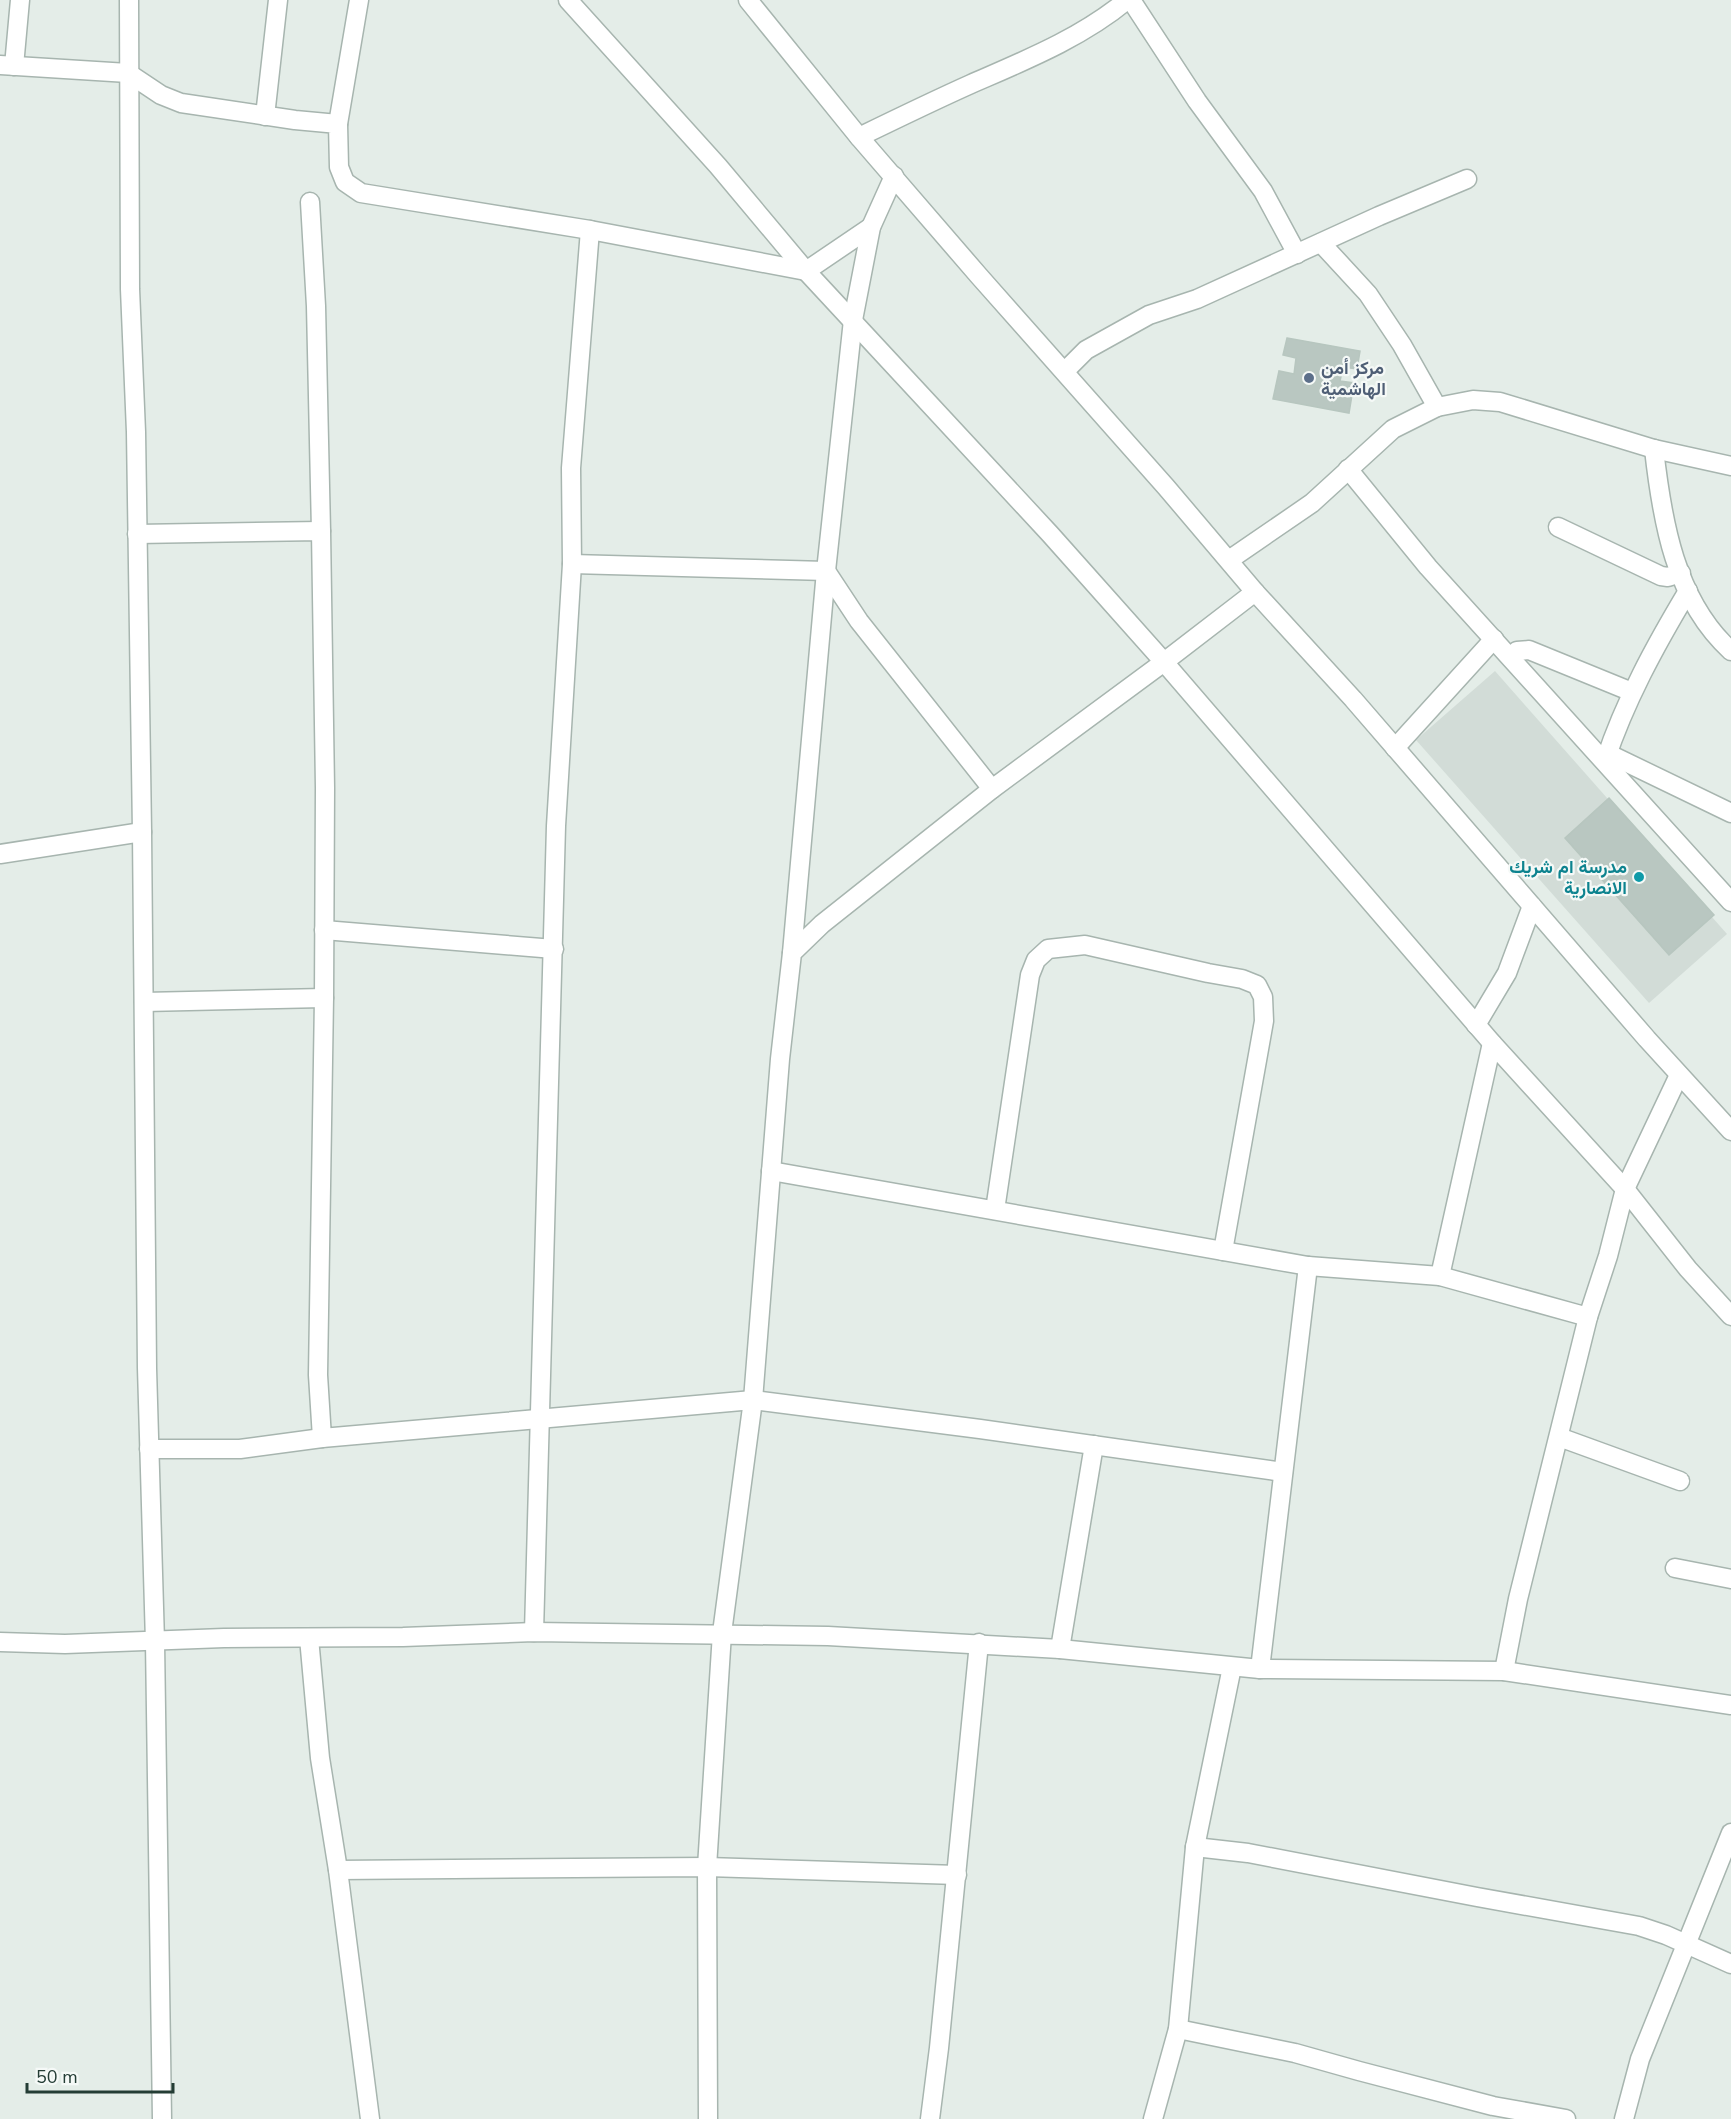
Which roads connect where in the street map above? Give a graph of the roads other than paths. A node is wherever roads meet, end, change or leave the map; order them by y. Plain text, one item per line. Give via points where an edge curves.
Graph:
1 (20, 0) edge
2 (129, 0) edge
3 (278, 0) edge
4 (359, 0) edge
5 (568, 0) edge
6 (748, 0) edge
7 (1129, 0) edge
8 (7, 65) edge
9 (128, 73) junction
10 (265, 116) junction
11 (338, 124) junction
12 (859, 137) junction
13 (894, 176) junction
14 (1467, 179) dead end
15 (310, 202) dead end
16 (871, 227) junction
17 (590, 230) junction
18 (1321, 243) junction
19 (1297, 254) junction
20 (806, 271) junction
21 (853, 320) junction
22 (1065, 370) junction
23 (1437, 407) junction
24 (1654, 448) junction
25 (1731, 466) edge
26 (1348, 469) junction
27 (1558, 527) dead end
28 (321, 531) junction
29 (137, 534) junction
30 (1229, 560) junction
31 (572, 564) junction
32 (826, 571) junction
33 (1681, 573) junction
34 (1688, 591) junction
35 (1255, 592) junction
36 (1494, 639) junction
37 (1731, 651) edge
38 (1512, 659) junction
39 (1164, 662) junction
40 (1632, 692) junction
41 (1395, 748) junction
42 (1606, 757) junction
43 (992, 789) junction
44 (1731, 813) edge
45 (142, 832) junction
46 (0, 854) edge
47 (1731, 902) edge
48 (1532, 906) junction
49 (324, 930) junction
50 (554, 949) junction
51 (792, 953) junction
52 (324, 998) junction
53 (144, 1002) junction
54 (1476, 1025) junction
55 (1492, 1043) junction
56 (1679, 1074) junction
57 (1731, 1131) edge
58 (771, 1171) junction
59 (1625, 1189) junction
60 (995, 1210) junction
61 (1223, 1251) junction
62 (1308, 1266) junction
63 (1440, 1276) junction
64 (1731, 1316) edge
65 (1588, 1317) junction
66 (753, 1400) junction
67 (539, 1419) junction
68 (1559, 1437) junction
69 (322, 1438) junction
70 (1094, 1445) junction
71 (149, 1449) junction
72 (1283, 1472) junction
73 (1680, 1480) dead end
74 (1675, 1568) dead end
75 (1731, 1580) edge
76 (534, 1632) junction
77 (722, 1633) junction
78 (309, 1638) junction
79 (0, 1642) edge
80 (155, 1642) junction
81 (979, 1643) junction
82 (1060, 1648) junction
83 (1232, 1667) junction
84 (1260, 1669) junction
85 (1504, 1671) junction
86 (1731, 1705) edge
87 (1731, 1833) edge
88 (1195, 1847) junction
89 (707, 1867) junction
90 (338, 1870) junction
91 (957, 1875) junction
92 (1687, 1944) junction
93 (1731, 1964) edge
94 (1178, 2029) junction
95 (162, 2119) edge
96 (370, 2119) edge
97 (708, 2119) edge
98 (930, 2119) edge
99 (1154, 2119) edge
100 (1566, 2119) edge
101 (1624, 2119) edge

1 - 8 street
2 - 9 street
3 - 10 street
4 - 11 street
5 - 20 street via 718,166
6 - 12 street
7 - 12 street via 1046,52
7 - 19 street via 1263,191
8 - 9 street
9 - 10 street via 181,103
9 - 29 street
10 - 11 street
11 - 17 street via 339,166 345,182 361,193
12 - 13 street
13 - 16 street
13 - 22 street
14 - 18 street
15 - 28 street
16 - 20 street
16 - 21 street
17 - 20 street
17 - 31 street via 571,468
18 - 19 street
18 - 23 street via 1368,294
19 - 22 street via 1197,299 1149,315 1086,350
20 - 21 street
21 - 32 street
21 - 39 street
22 - 30 street
23 - 24 street via 1473,399 1500,402
23 - 26 street via 1393,429
24 - 25 street
24 - 33 street via 1661,507
26 - 30 street via 1312,503
26 - 36 street via 1428,567
27 - 33 street via 1661,576
28 - 29 street
28 - 49 street
29 - 45 street
30 - 35 street
31 - 32 street
31 - 50 street via 556,826
32 - 43 street via 859,621
32 - 51 street
33 - 34 street
34 - 37 street via 1702,620
34 - 40 street
35 - 39 street
35 - 41 street
36 - 38 street
36 - 41 street
38 - 40 street via 1517,651 1529,650
38 - 42 street
39 - 43 street
39 - 54 street
40 - 42 street
41 - 48 street
42 - 44 street
42 - 47 street
43 - 51 street via 822,924
45 - 46 street
45 - 53 street
48 - 54 street via 1507,973
48 - 56 street
49 - 50 street
49 - 52 street
50 - 67 street
51 - 58 street
52 - 53 street
52 - 69 street via 318,1376
53 - 71 street
54 - 55 street
55 - 59 street
55 - 63 street
56 - 57 street
56 - 59 street
58 - 60 street
58 - 66 street
59 - 64 street
59 - 65 street
60 - 61 street
60 - 61 street via 1030,975 1036,960 1048,949 1085,945 1242,979 1257,986 1263,997 1264,1021
61 - 62 street
62 - 63 street
62 - 72 street
63 - 65 street
65 - 68 street
66 - 67 street
66 - 70 street
66 - 77 street
67 - 69 street
67 - 76 street
68 - 73 street
68 - 85 street
69 - 71 street via 240,1449
70 - 72 street
70 - 82 street
71 - 80 street
72 - 84 street
74 - 75 street
76 - 77 street
76 - 78 street
77 - 81 street
77 - 89 street
78 - 80 street
78 - 90 street via 320,1758
79 - 80 street
80 - 95 street
81 - 82 street
81 - 91 street
82 - 83 street
83 - 84 street
83 - 88 street
84 - 85 street
85 - 86 street
87 - 92 street
88 - 92 street via 1248,1853 1639,1926
88 - 94 street
89 - 90 street
89 - 91 street
89 - 97 street
90 - 96 street
91 - 98 street
92 - 93 street
92 - 101 street via 1640,2059
94 - 99 street
94 - 100 street via 1295,2053 1493,2106

